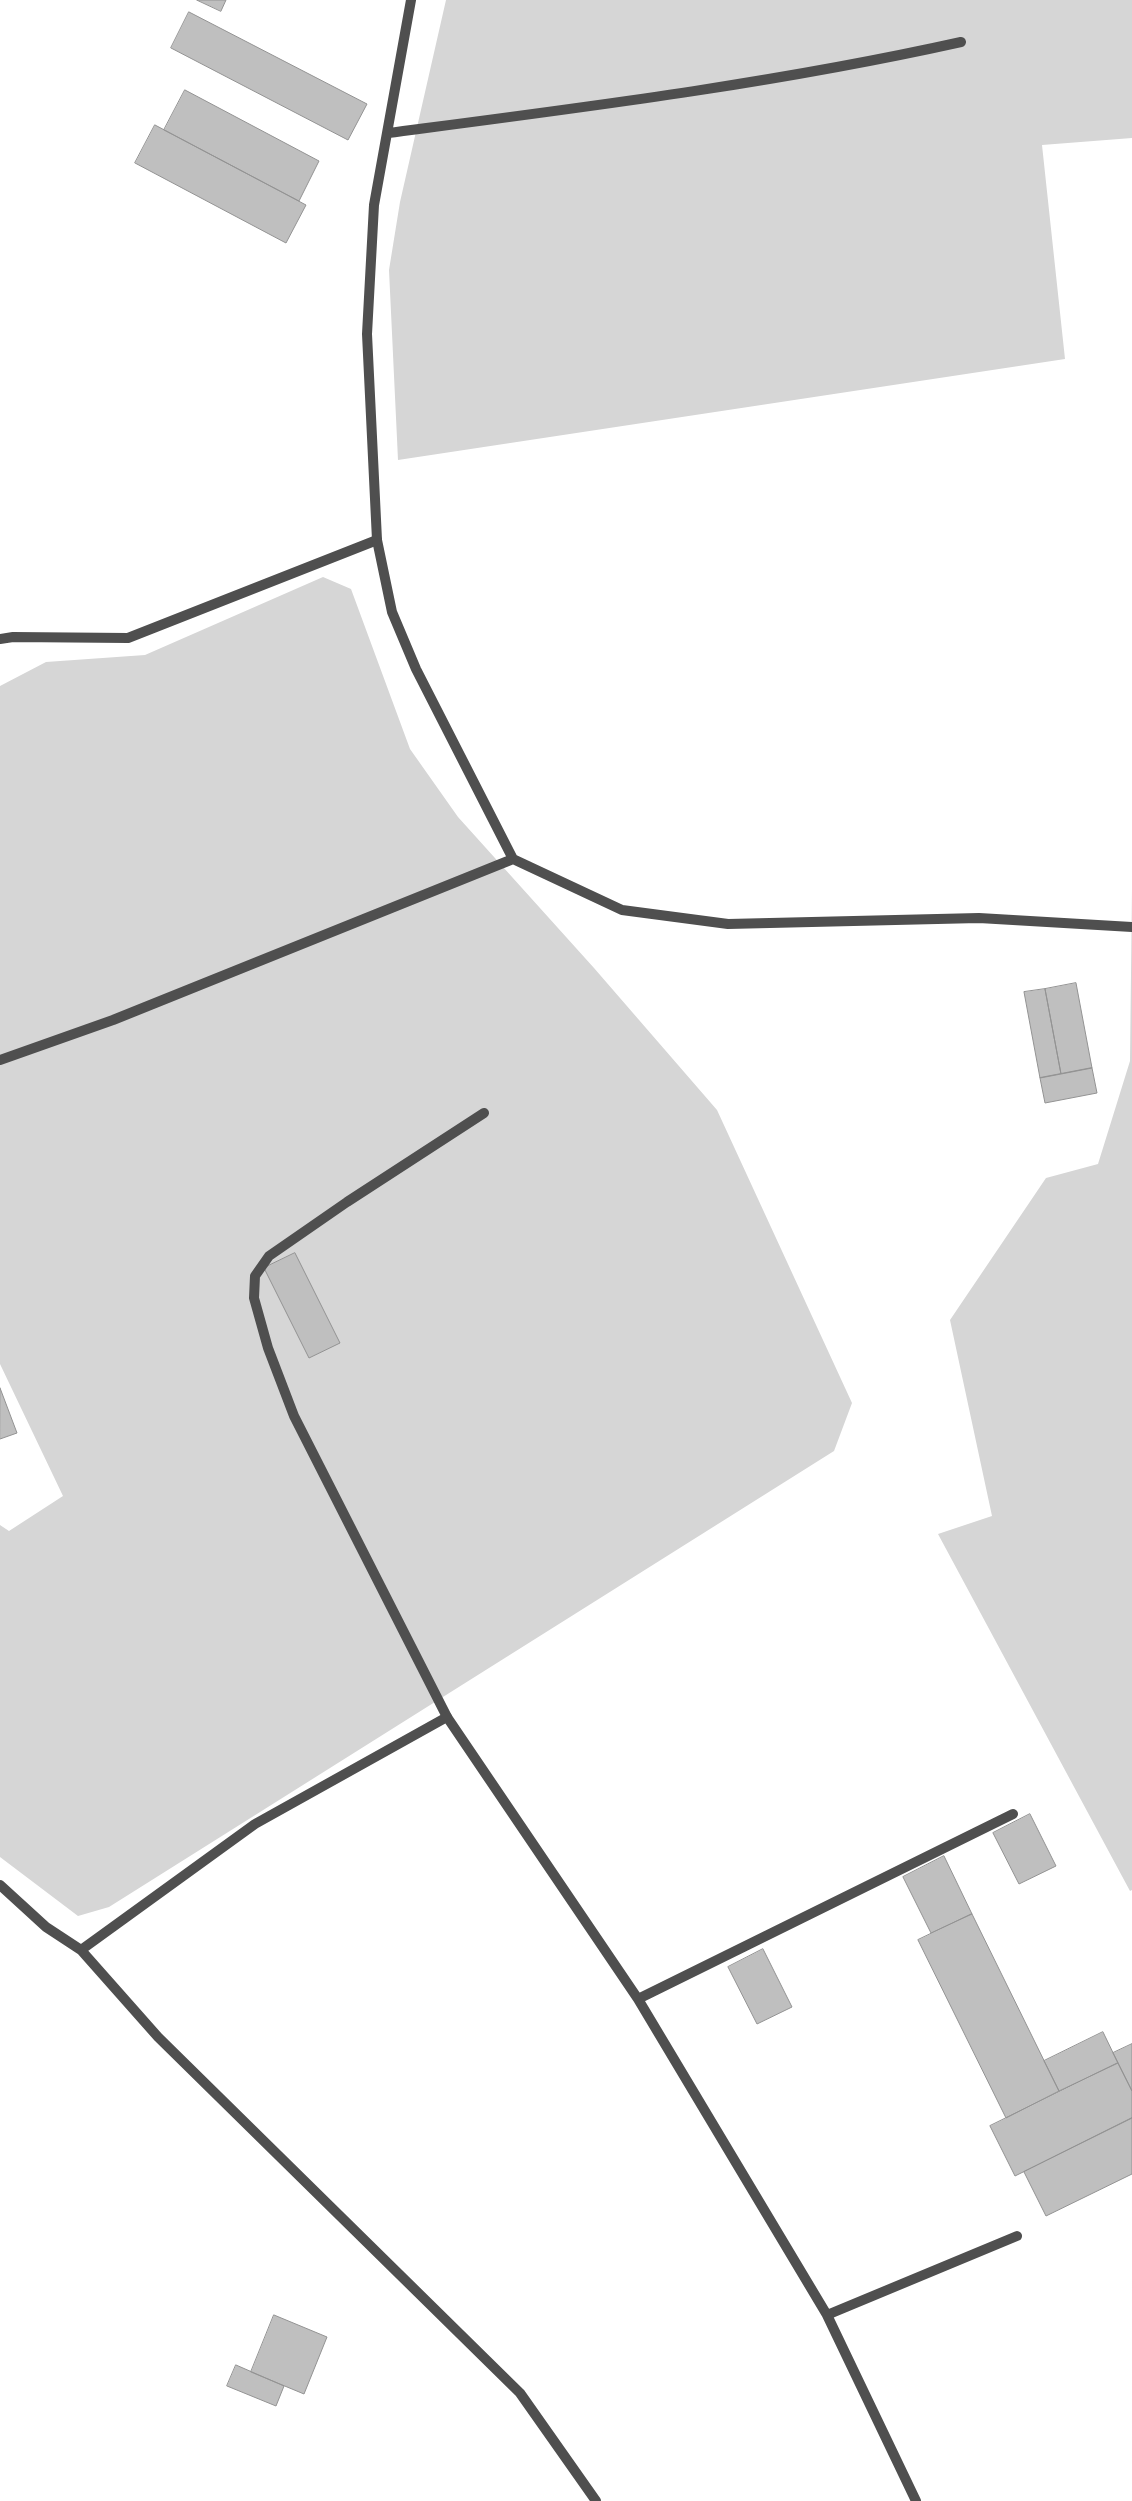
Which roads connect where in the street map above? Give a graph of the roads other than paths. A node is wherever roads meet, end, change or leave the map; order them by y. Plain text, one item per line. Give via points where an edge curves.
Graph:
1 (411, 0) edge
2 (961, 42) dead end
3 (388, 133) junction
4 (377, 540) junction
5 (0, 639) edge
6 (513, 859) junction
7 (1132, 927) edge
8 (0, 1060) edge
9 (484, 1113) dead end
10 (447, 1717) junction
11 (1013, 1814) dead end
12 (0, 1885) edge
13 (81, 1950) junction
14 (638, 1999) junction
15 (1017, 2236) dead end
16 (827, 2315) junction
17 (596, 2501) edge
18 (916, 2501) edge

1 - 3 street
2 - 3 street via 626,102
3 - 4 street via 374,205 367,334
4 - 5 street via 128,638
4 - 6 street via 392,612 416,669
6 - 7 street via 622,910 728,924 979,918
6 - 8 street via 113,1020
9 - 10 street via 269,1256 255,1276 254,1298 268,1348 294,1416
10 - 13 street via 255,1824
10 - 14 street
11 - 14 street
12 - 13 street via 46,1927
13 - 17 street via 158,2037 520,2394
14 - 16 street
15 - 16 street
16 - 18 street

